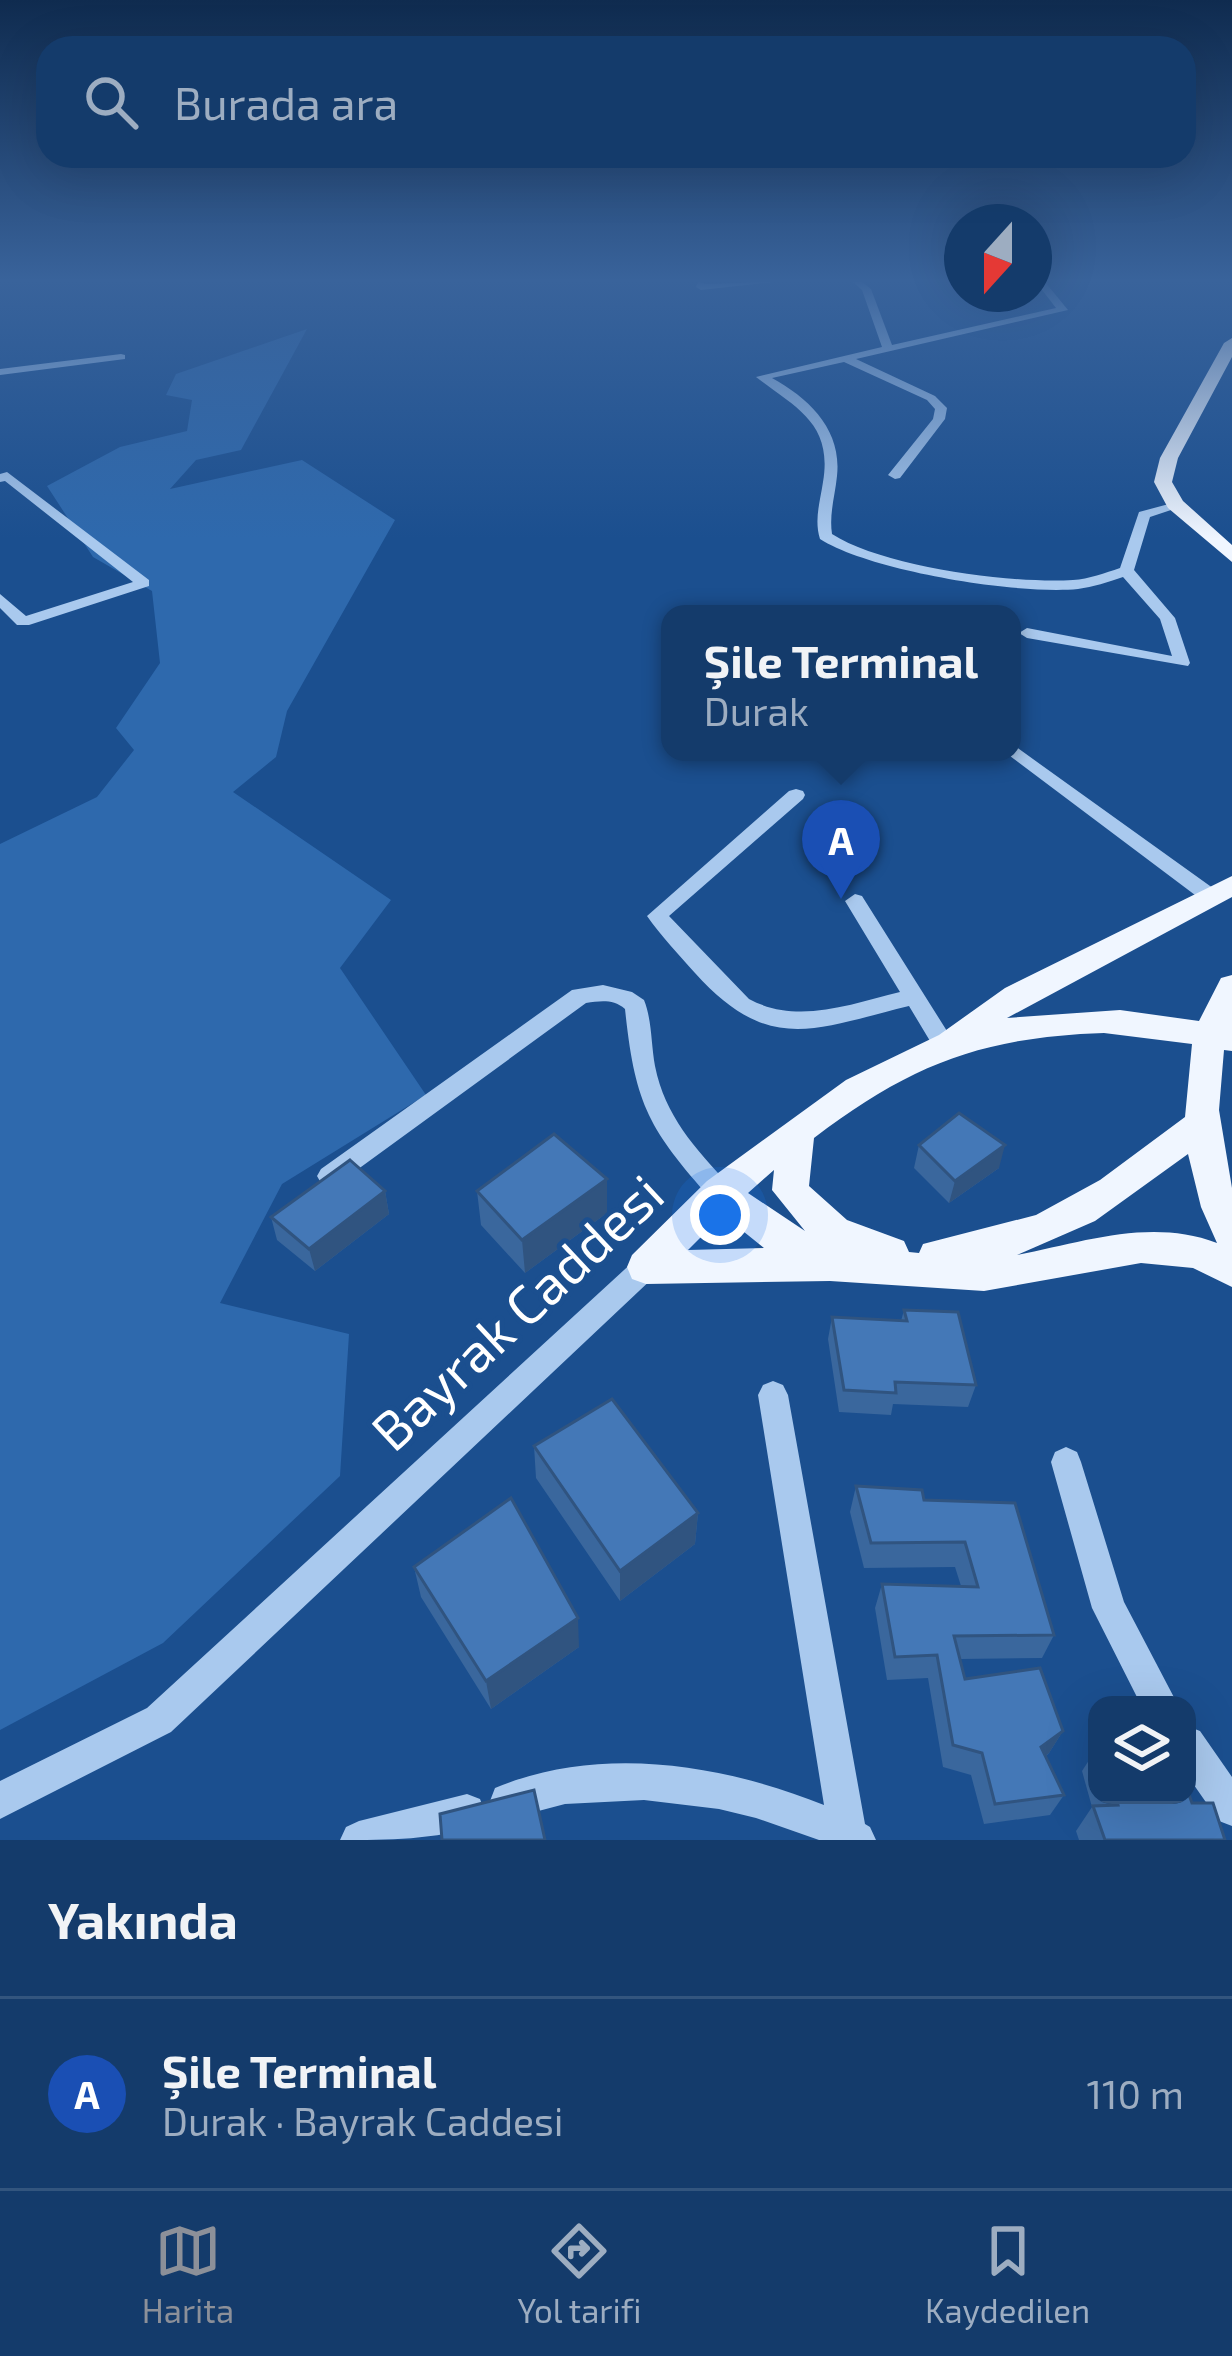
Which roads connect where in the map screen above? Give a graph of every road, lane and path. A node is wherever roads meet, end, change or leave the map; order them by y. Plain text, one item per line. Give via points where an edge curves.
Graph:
1 (34, 368) edge
2 (799, 368) edge
3 (866, 368) edge
4 (1218, 368) edge
5 (0, 372) edge
6 (895, 475) dead end
7 (0, 478) edge
8 (1175, 504) junction
9 (1232, 556) edge
10 (1126, 571) junction
11 (0, 599) edge
12 (1027, 633) dead end
13 (1021, 755) edge
14 (796, 795) dead end
15 (1221, 890) edge
16 (855, 901) dead end
17 (1232, 986) edge
18 (914, 998) junction
19 (1232, 1039) edge
20 (944, 1045) junction
21 (1204, 1120) junction
22 (797, 1132) junction
23 (720, 1192) junction
24 (304, 1194) edge
25 (1232, 1235) edge
26 (854, 1264) junction
27 (646, 1267) junction
28 (1232, 1270) edge
29 (773, 1395) dead end
30 (1066, 1462) dead end
31 (1155, 1696) edge
32 (1196, 1757) edge
33 (0, 1801) edge
34 (1232, 1808) edge
35 (853, 1838) edge
36 (359, 1840) edge

1 - 5 street
2 - 10 street via 762,376 824,427 832,466 821,515 834,545 876,560 1055,584
3 - 6 street via 941,408
4 - 8 main road via 1169,458 1163,482
7 - 11 street via 144,584 23,622
8 - 9 main road
8 - 10 street via 1144,515
10 - 12 street via 1167,618 1182,664
13 - 15 street
14 - 18 street via 657,916 742,1005 770,1018
15 - 20 main road via 1016,996
16 - 18 street
17 - 21 main road via 1214,1016
18 - 20 street
19 - 20 main road, Bayrak Caddesi via 1108,1021
20 - 22 main road, Bayrak Caddesi
21 - 22 main road via 1121,1189 1048,1229 980,1252 929,1257 861,1247 814,1222 790,1190
21 - 25 main road via 1208,1172
22 - 23 main road, Bayrak Caddesi
23 - 24 street via 664,1132 645,1089 636,1006 602,992 580,996
23 - 26 main road via 779,1238
23 - 27 main road, Bayrak Caddesi
26 - 27 main road
26 - 28 main road via 989,1274 1113,1248 1162,1248 1209,1254
27 - 33 street, Bayrak Caddesi via 159,1720
29 - 35 street
30 - 31 street via 1109,1608
32 - 34 street
35 - 36 street via 721,1793 641,1783 572,1784

